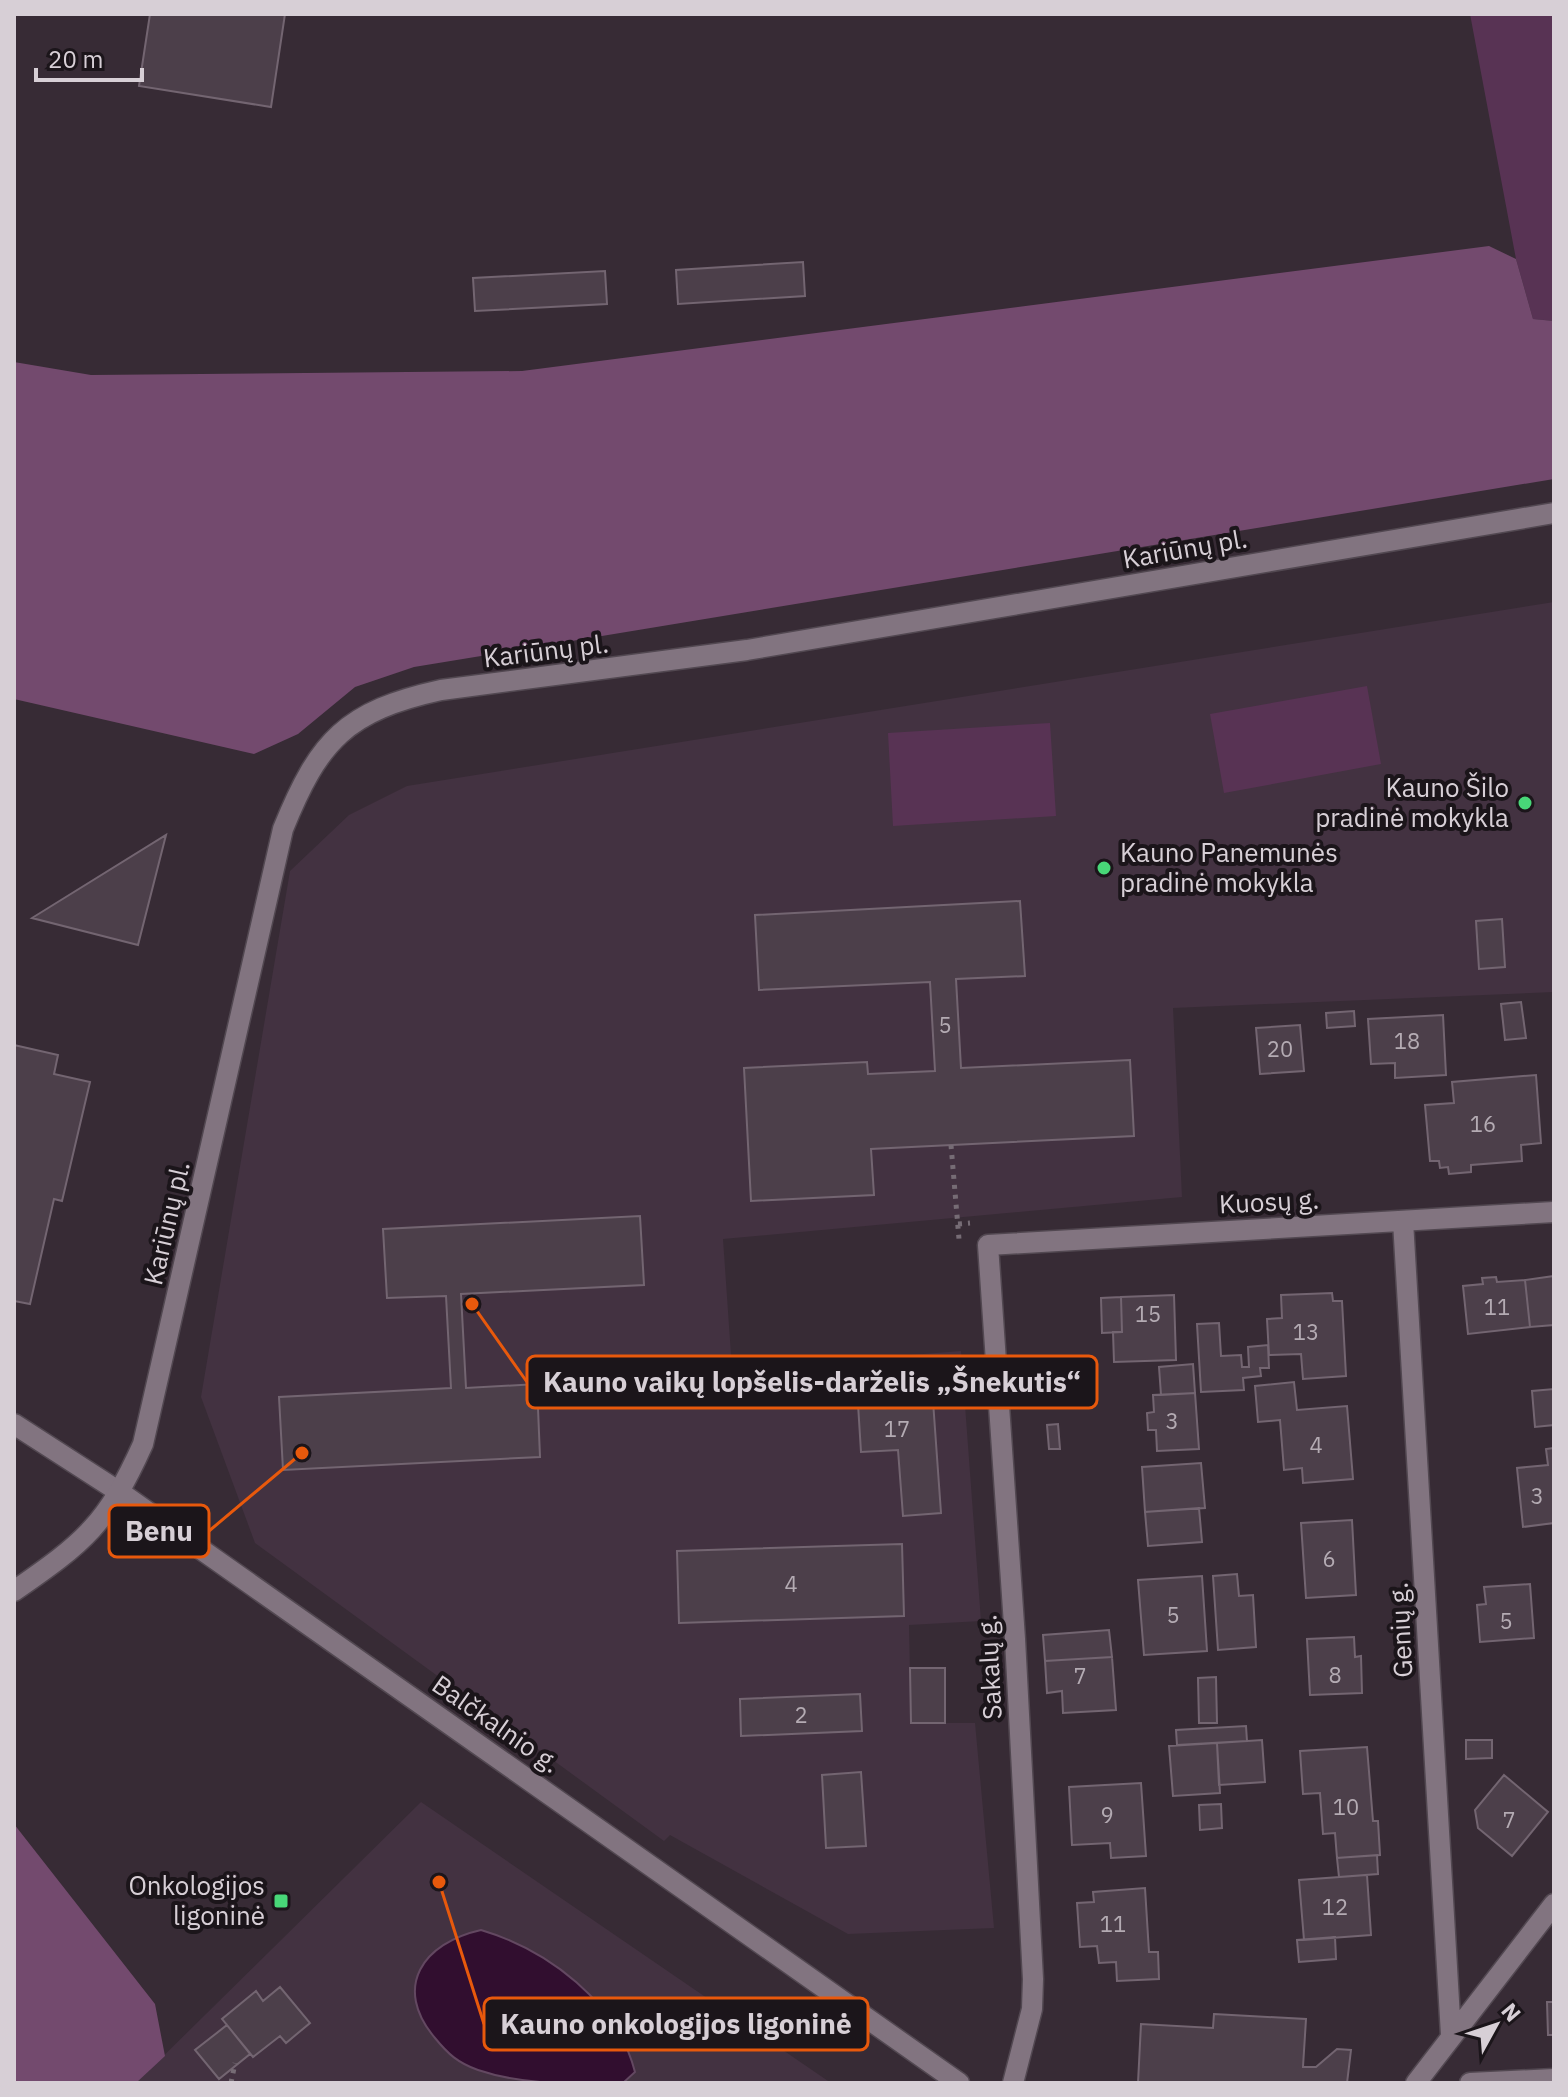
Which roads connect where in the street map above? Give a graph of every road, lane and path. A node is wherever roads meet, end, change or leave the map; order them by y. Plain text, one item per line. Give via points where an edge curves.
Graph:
1 (1554, 513) edge
2 (951, 1145) dead end
3 (1554, 1212) edge
4 (1403, 1221) junction
5 (988, 1245) joint
6 (960, 1248) dead end
7 (14, 1424) edge
8 (121, 1493) junction
9 (14, 1591) edge
10 (1554, 1904) edge
11 (1451, 2035) junction
12 (235, 2063) dead end
13 (1554, 2079) edge
14 (231, 2083) edge
15 (959, 2083) edge
16 (1013, 2083) edge
17 (1416, 2083) edge
18 (1470, 2083) edge

1 - 8 street, Kariūnų pl. via 747,650 441,690 393,701 353,723 340,732 301,784 283,829 143,1444
2 - 6 path
3 - 4 street, Kuosų g.
4 - 5 street, Kuosų g.
4 - 11 street, Genių g.
5 - 16 street, Sakalų g. via 1033,1979 1032,2009
7 - 8 street, Balčkalnio g.
8 - 9 street via 79,1543
8 - 15 street, Balčkalnio g.
10 - 11 street
11 - 17 street
12 - 14 path
13 - 18 street

